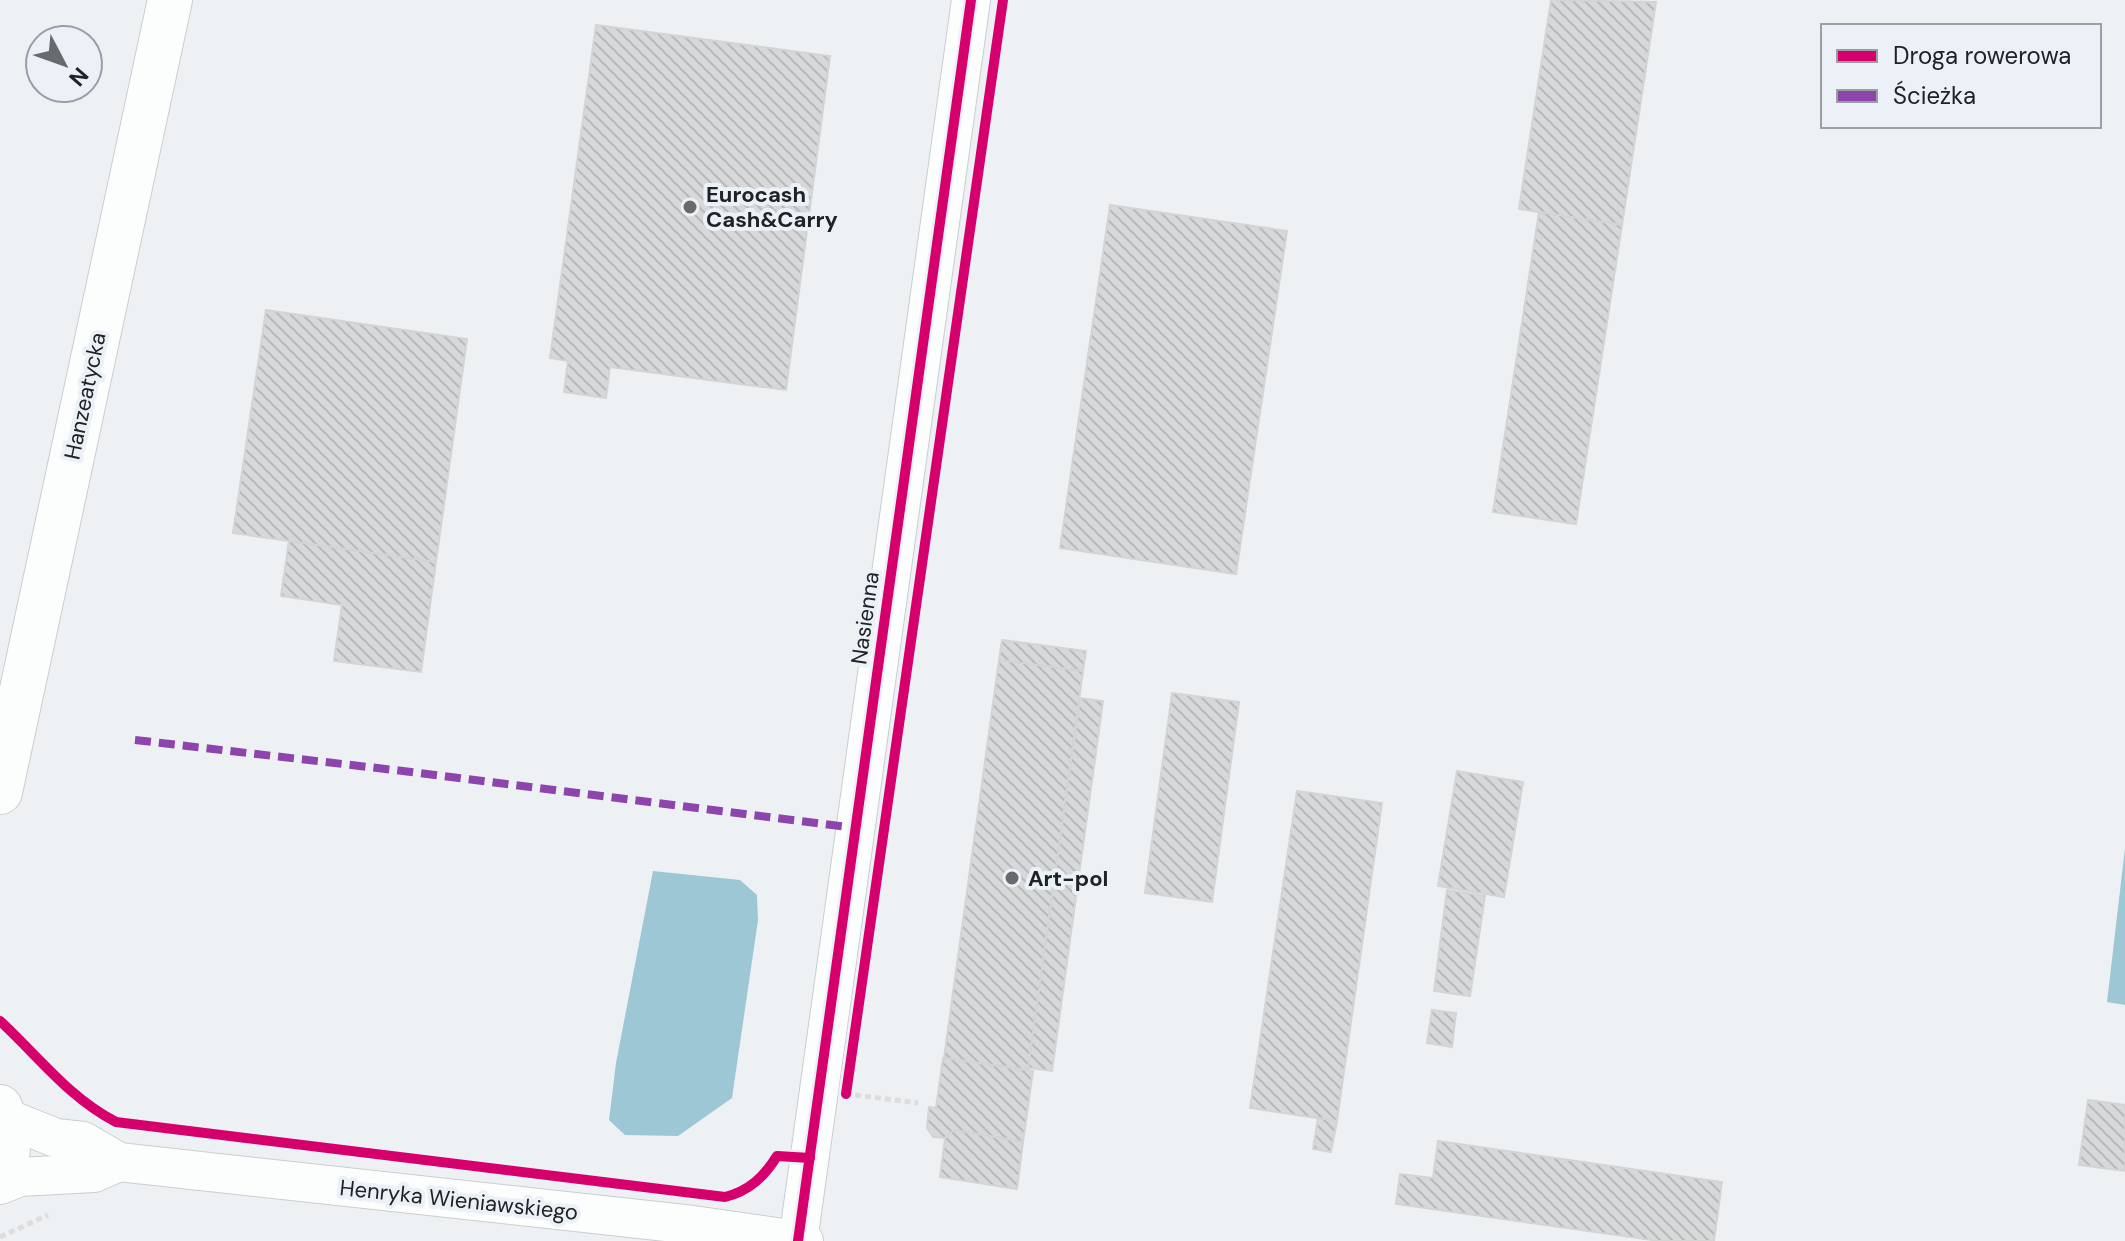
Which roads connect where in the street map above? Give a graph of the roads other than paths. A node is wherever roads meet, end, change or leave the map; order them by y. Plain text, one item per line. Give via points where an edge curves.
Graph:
1 (170, 0) edge
2 (971, 0) edge
3 (0, 792) edge
4 (3, 1112) edge
5 (119, 1162) junction
6 (0, 1178) edge
7 (0, 1185) edge
8 (798, 1240) edge
9 (804, 1241) edge

1 - 3 street, Hanzeatycka
2 - 8 street, Nasienna
4 - 5 street, Henryka Wieniawskiego via 56,1138 83,1141
4 - 6 street via 9,1142
5 - 7 street, Henryka Wieniawskiego via 94,1173 20,1177
5 - 8 street, Henryka Wieniawskiego
8 - 9 street, Henryka Wieniawskiego

